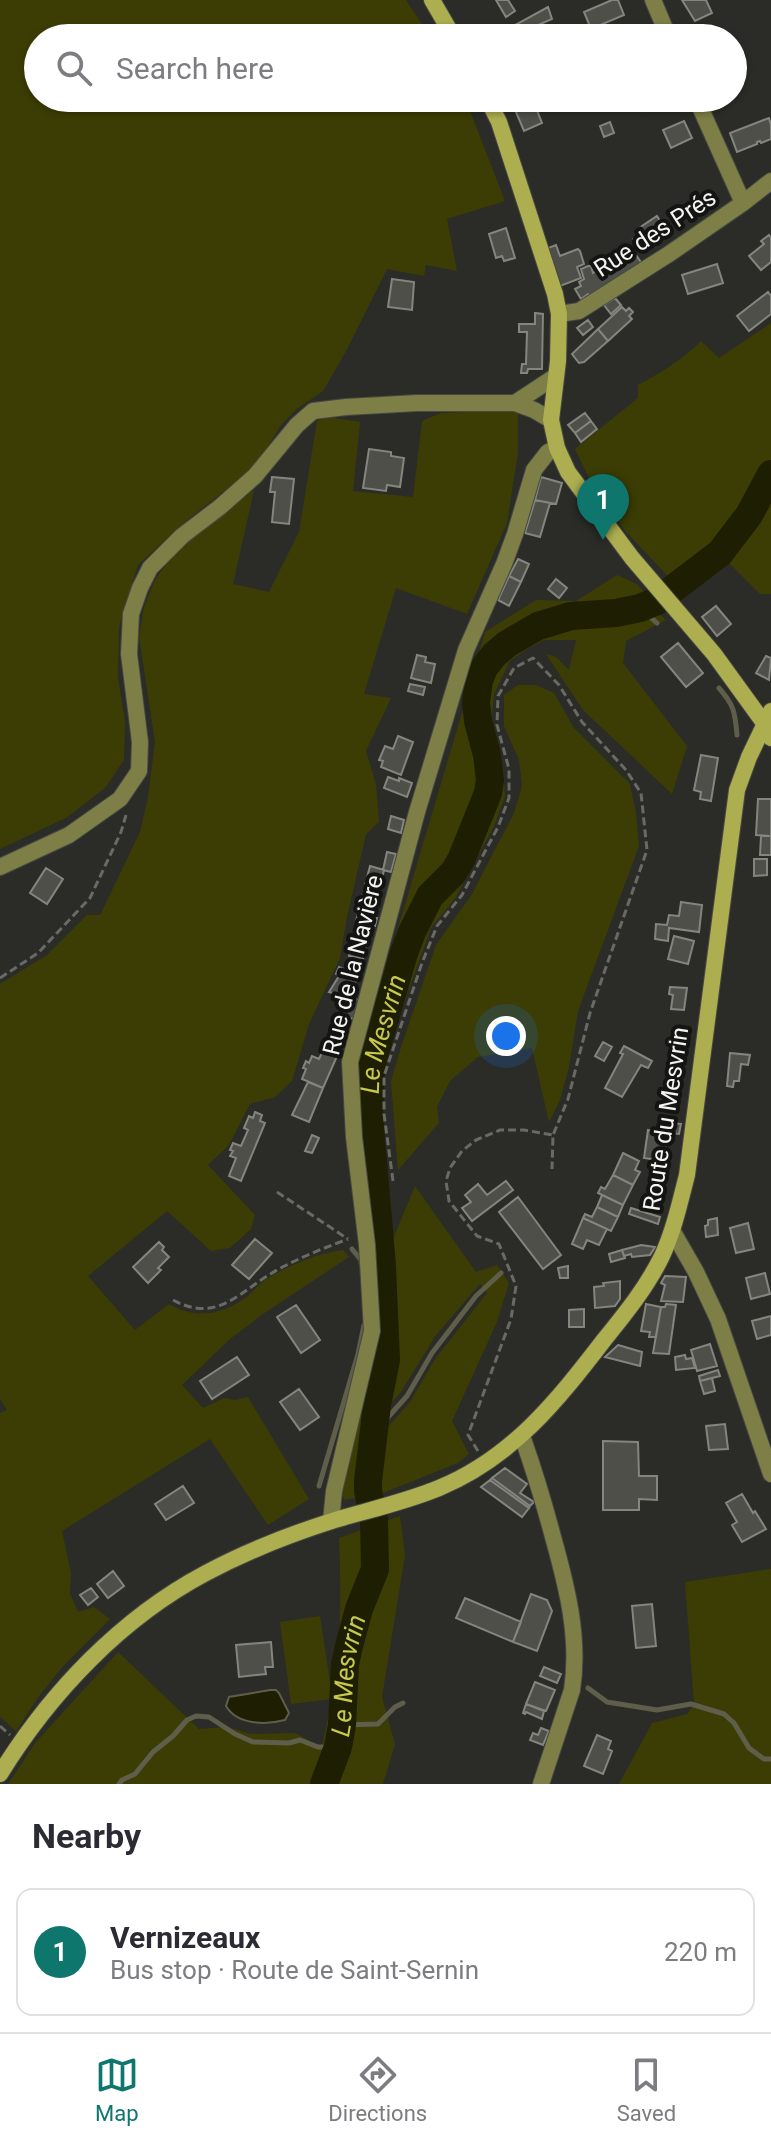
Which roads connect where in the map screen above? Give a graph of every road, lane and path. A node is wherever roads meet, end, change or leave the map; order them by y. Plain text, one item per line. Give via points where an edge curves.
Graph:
1 (432, 0) edge
2 (653, 0) edge
3 (446, 24) edge
4 (663, 24) edge
5 (494, 112) edge
6 (702, 112) edge
7 (771, 181) edge
8 (743, 203) junction
9 (559, 314) junction
10 (556, 376) junction
11 (515, 403) junction
12 (551, 420) junction
13 (557, 448) junction
14 (769, 724) edge
15 (126, 817) dead end
16 (0, 867) edge
17 (0, 978) edge
18 (553, 1135) junction
19 (552, 1169) dead end
20 (393, 1181) dead end
21 (277, 1192) dead end
22 (673, 1232) junction
23 (348, 1239) junction
24 (367, 1245) junction
25 (173, 1300) dead end
26 (522, 1436) junction
27 (487, 1461) junction
28 (771, 1474) edge
29 (331, 1521) junction
30 (0, 1774) edge
31 (541, 1784) edge

1 - 3 main road
2 - 4 street
5 - 9 main road
6 - 8 street
7 - 8 street, Rue des Prés
8 - 9 street, Rue des Prés via 579,311
9 - 10 main road
10 - 11 street
10 - 12 main road
11 - 12 street
11 - 16 street via 326,408 297,425 255,476 150,568 140,588 131,614 129,654 140,742 139,771 133,780 120,799 69,835
12 - 13 main road
13 - 14 main road via 568,472 645,573
13 - 24 street, Rue de la Navière via 534,470 504,564 466,650 350,1062
14 - 22 main road, Route du Mesvrin via 737,790 687,1175
15 - 17 path via 90,898 38,953
18 - 19 path
18 - 20 path via 647,850 641,793 533,658 514,668 498,696 497,725 509,769 509,798 462,895 437,926 384,1076
18 - 27 path via 500,1130 476,1140 462,1151 446,1181 449,1201 477,1236 499,1244 516,1286 511,1319 468,1435
21 - 23 path
22 - 26 main road, Route du Mesvrin via 627,1311
22 - 28 street via 718,1319
23 - 24 path
23 - 25 path via 265,1276 226,1304 202,1309
24 - 29 street, Rue de la Navière via 372,1331
26 - 27 main road, Route du Mesvrin
26 - 31 street via 573,1620 572,1690
27 - 29 main road, Route du Mesvrin via 443,1486
29 - 30 main road, Route du Mesvrin via 229,1561 179,1588 122,1630 64,1688

